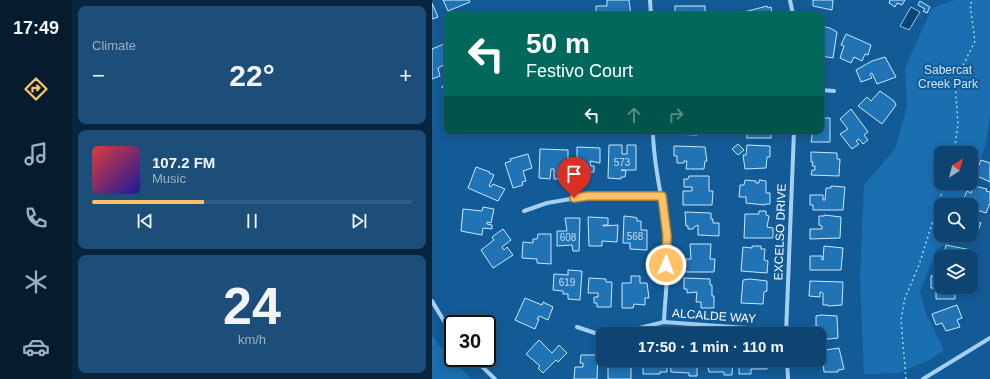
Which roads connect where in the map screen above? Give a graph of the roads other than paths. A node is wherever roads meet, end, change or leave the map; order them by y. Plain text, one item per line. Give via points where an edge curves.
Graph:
1 (650, 0) edge
2 (790, 0) edge
3 (651, 12) edge
4 (792, 12) edge
5 (824, 90) edge
6 (834, 91) dead end
7 (653, 134) edge
8 (794, 134) edge
9 (662, 196) junction
10 (524, 212) dead end
11 (432, 301) edge
12 (444, 321) edge
13 (664, 322) junction
14 (577, 327) dead end
15 (725, 327) edge
16 (786, 327) edge
17 (990, 338) edge
18 (482, 367) edge
19 (787, 367) edge
20 (495, 379) edge
21 (788, 379) edge
22 (923, 379) edge

1 - 3 street
2 - 4 street
5 - 6 street
7 - 9 street via 653,156
8 - 16 street, EXCELSO DRIVE
9 - 10 street via 588,196 547,203
9 - 13 street via 667,236
11 - 12 street
13 - 14 street, ALCALDE WAY via 615,334 595,333
13 - 15 street, ALCALDE WAY
17 - 22 street
18 - 20 street
19 - 21 street

